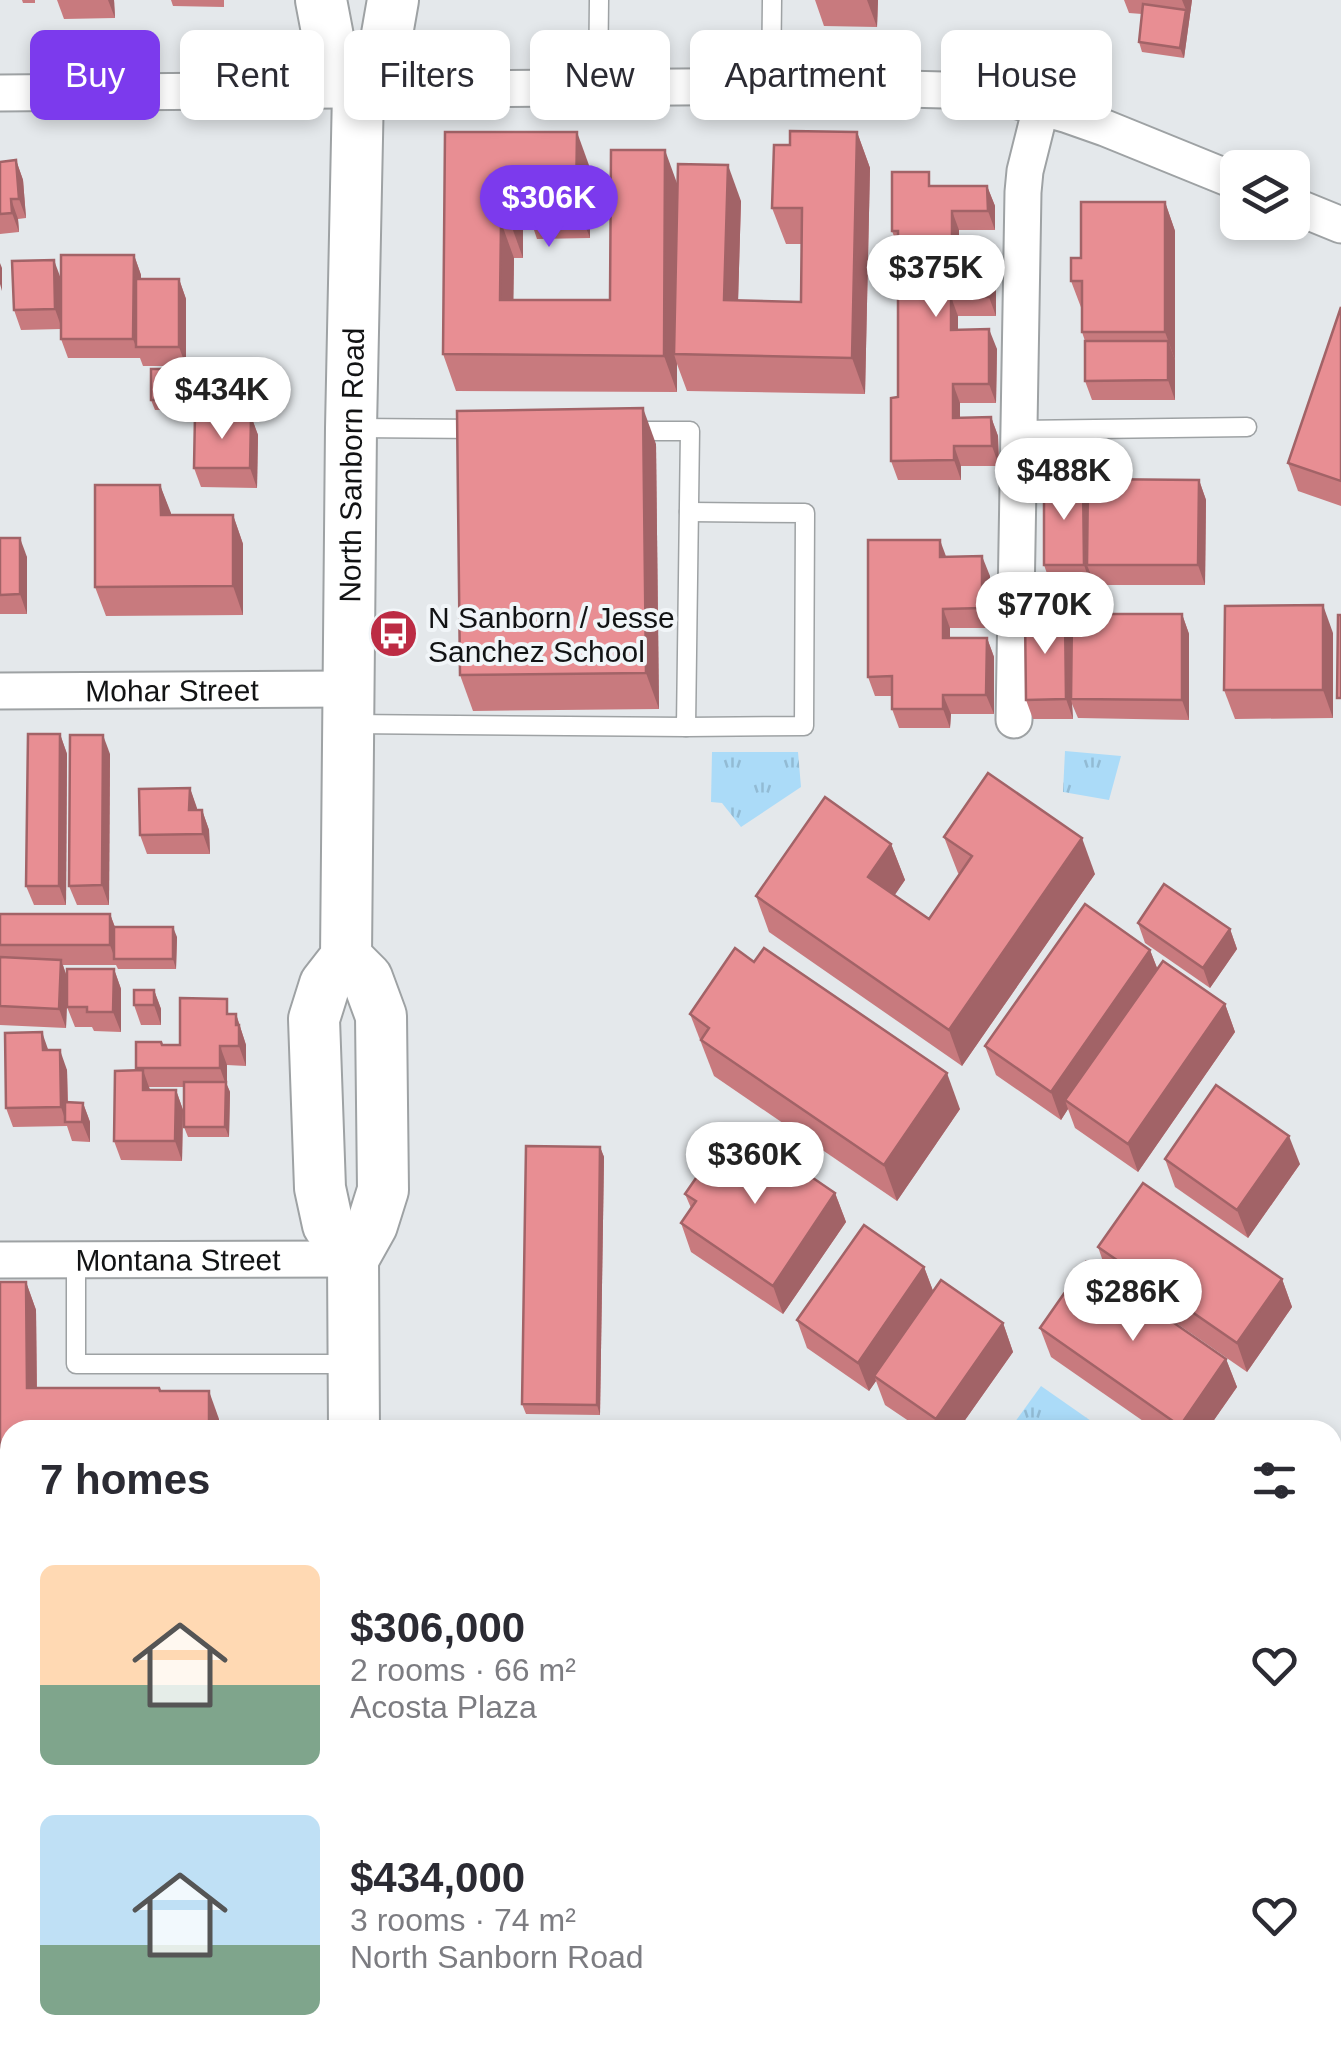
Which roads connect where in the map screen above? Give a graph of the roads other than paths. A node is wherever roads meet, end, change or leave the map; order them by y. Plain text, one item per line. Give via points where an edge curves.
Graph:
1 (321, 0) edge
2 (393, 0) edge
3 (599, 0) edge
4 (772, 0) edge
5 (388, 30) edge
6 (599, 30) edge
7 (771, 30) edge
8 (344, 68) edge
9 (344, 92) edge
10 (0, 93) edge
11 (357, 120) edge
12 (1038, 120) edge
13 (1081, 120) edge
14 (1220, 175) edge
15 (1310, 213) edge
16 (1341, 226) edge
17 (1247, 427) dead end
18 (351, 428) junction
19 (502, 430) edge
20 (1019, 430) junction
21 (615, 431) edge
22 (689, 512) junction
23 (0, 691) edge
24 (347, 706) junction
25 (1014, 720) dead end
26 (686, 728) junction
27 (346, 956) junction
28 (352, 1259) junction
29 (0, 1260) edge
30 (76, 1260) junction
31 (354, 1364) junction
32 (354, 1420) edge

1 - 8 main road via 329,42
2 - 5 main road, North Sanborn Road
3 - 6 lane
4 - 7 lane
9 - 10 street
11 - 18 main road, North Sanborn Road
12 - 20 street via 1023,192
13 - 14 street
15 - 16 street
17 - 20 lane
18 - 19 lane
18 - 24 main road, North Sanborn Road
20 - 25 street
21 - 22 lane via 690,432
22 - 26 lane
22 - 26 lane via 804,513 804,726
23 - 24 street, Mohar Street
24 - 26 lane
24 - 27 main road, North Sanborn Road
27 - 28 main road via 325,984 314,1019 320,1188 328,1225
27 - 28 main road via 367,978 381,1016 383,1190
28 - 30 street, Montana Street
28 - 31 main road
29 - 30 street, Montana Street
30 - 31 lane via 76,1364
31 - 32 main road

